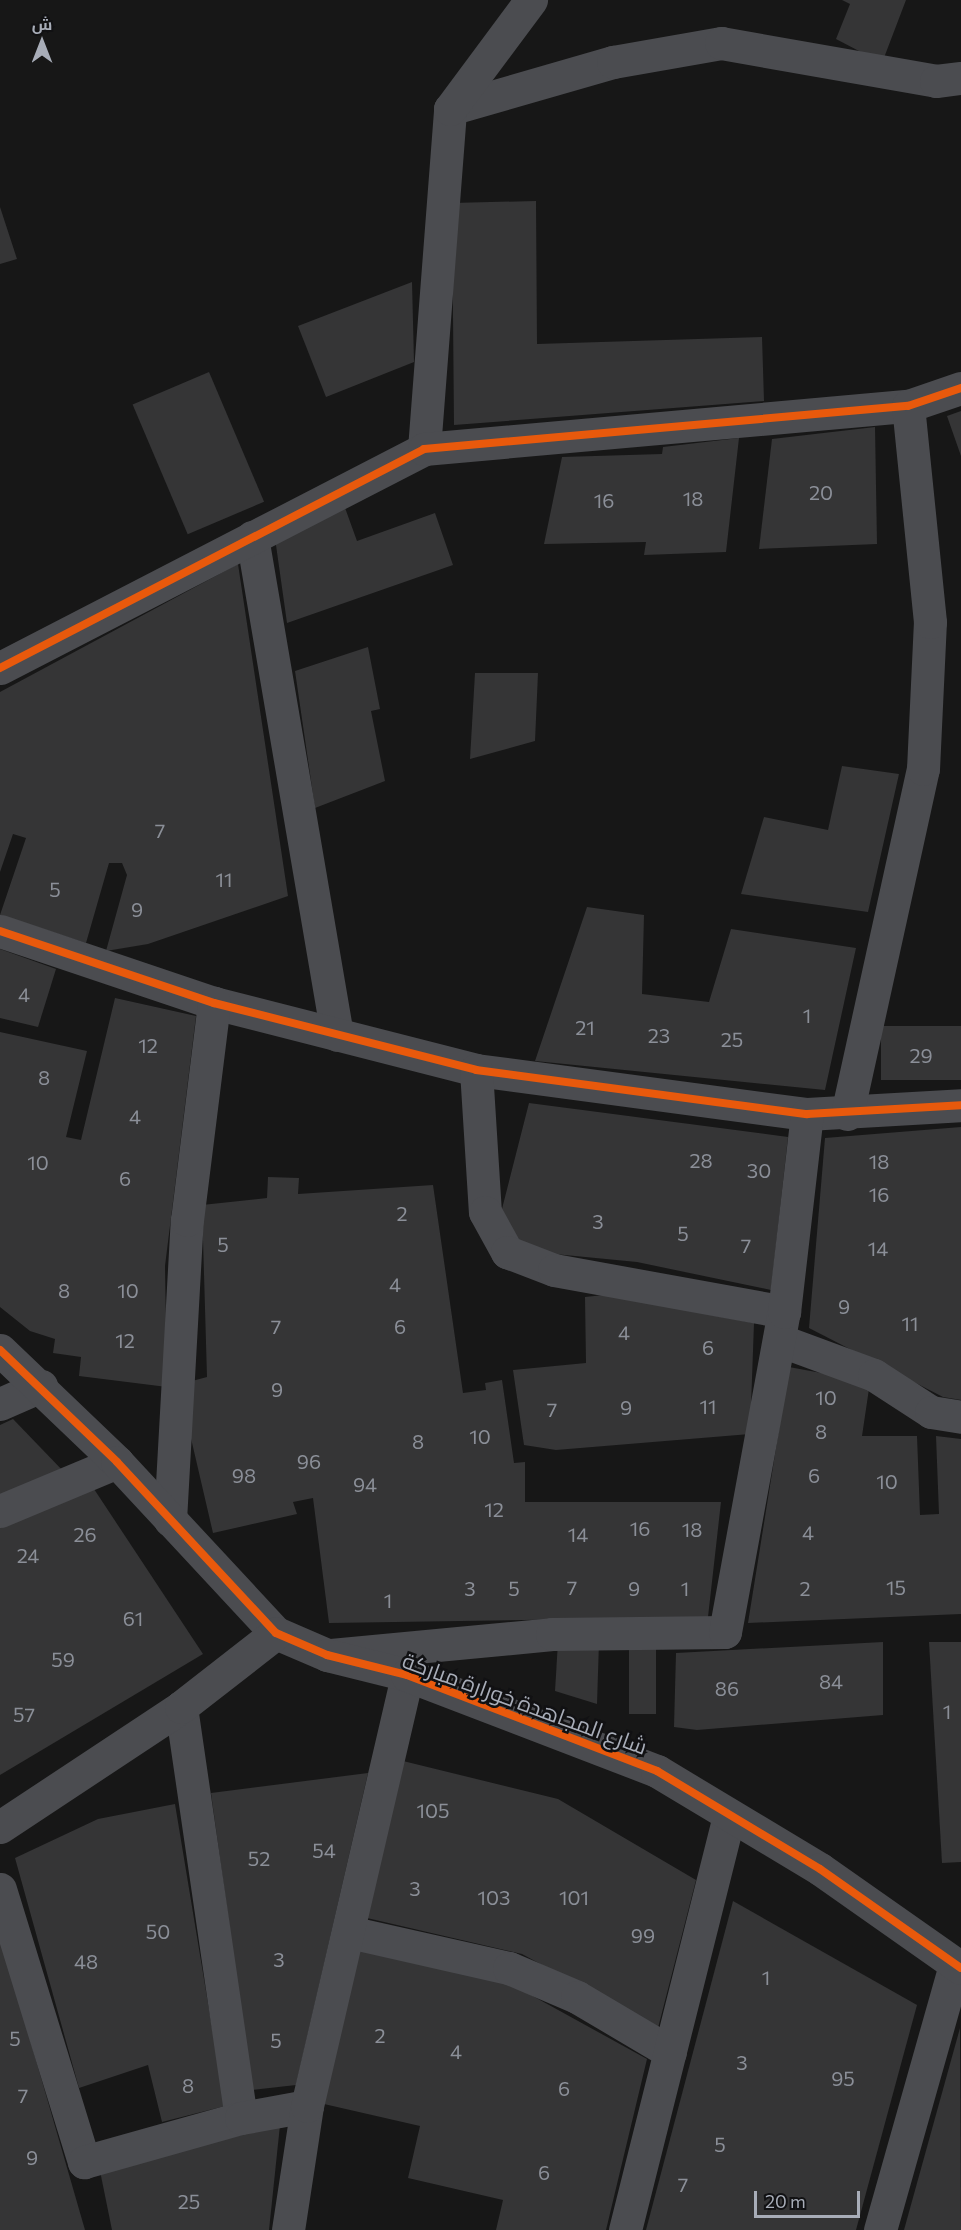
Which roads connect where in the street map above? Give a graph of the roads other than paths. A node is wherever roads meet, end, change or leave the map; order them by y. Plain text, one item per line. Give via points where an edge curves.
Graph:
1 (531, 0) edge
2 (961, 78) edge
3 (450, 110) junction
4 (961, 388) edge
5 (908, 405) junction
6 (424, 448) junction
7 (252, 537) junction
8 (0, 668) edge
9 (0, 931) edge
10 (214, 1003) junction
11 (338, 1035) junction
12 (476, 1070) junction
13 (961, 1105) edge
14 (807, 1114) junction
15 (847, 1114) junction
16 (781, 1326) junction
17 (0, 1350) edge
18 (41, 1386) junction
19 (0, 1404) edge
20 (961, 1417) edge
21 (117, 1462) junction
22 (0, 1511) edge
23 (170, 1520) junction
24 (276, 1633) junction
25 (327, 1655) junction
26 (407, 1675) junction
27 (181, 1707) junction
28 (729, 1816) junction
29 (0, 1827) edge
30 (0, 1889) edge
31 (349, 1932) junction
32 (958, 1967) edge
33 (670, 2052) junction
34 (307, 2106) junction
35 (241, 2118) junction
36 (288, 2230) edge
37 (625, 2230) edge
38 (880, 2230) edge

1 - 3 street
2 - 3 street via 936,81 721,43 613,62
3 - 6 street
4 - 5 street
5 - 6 street
5 - 15 street via 930,622 922,769
6 - 7 street
7 - 8 street
7 - 11 street
9 - 10 street
10 - 11 street
10 - 23 street via 188,1220
11 - 12 street
12 - 14 street
12 - 16 street via 485,1212 507,1252 554,1270
13 - 15 street
14 - 15 street
14 - 16 street
16 - 20 street via 874,1375 931,1412
16 - 25 street via 724,1632 552,1634
17 - 18 street, شارع المجاهدة خورارة مباركة
18 - 19 street
18 - 21 street, شارع المجاهدة خورارة مباركة
21 - 22 street
21 - 23 street, شارع المجاهدة خورارة مباركة
23 - 24 street, شارع المجاهدة خورارة مباركة
24 - 25 street, شارع المجاهدة خورارة مباركة
24 - 27 street
25 - 26 street, شارع المجاهدة خورارة مباركة
26 - 28 street, شارع المجاهدة خورارة مباركة via 657,1771
26 - 31 street
27 - 29 street
27 - 35 street
28 - 32 street, شارع المجاهدة خورارة مباركة via 820,1869
28 - 33 street
30 - 35 street via 84,2162
31 - 33 street via 509,1968 576,1997
31 - 34 street
32 - 38 street
33 - 37 street
34 - 35 street
34 - 36 street

